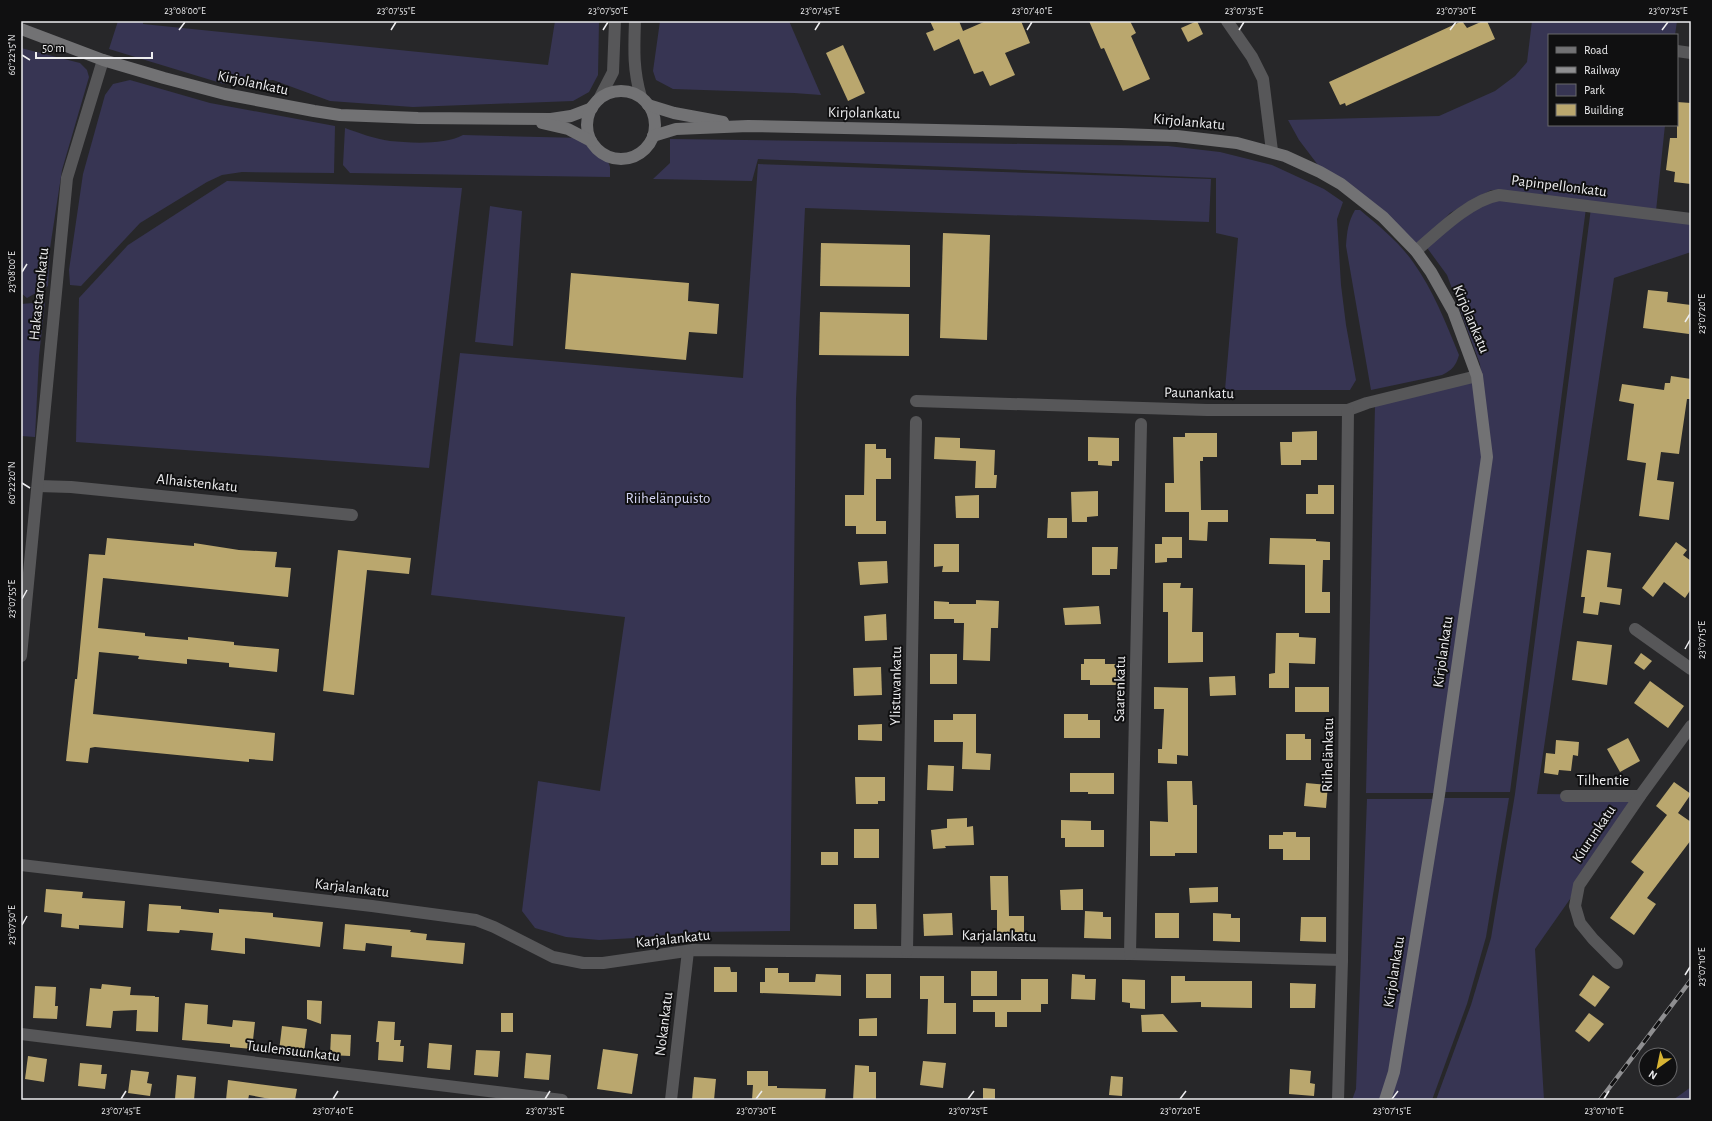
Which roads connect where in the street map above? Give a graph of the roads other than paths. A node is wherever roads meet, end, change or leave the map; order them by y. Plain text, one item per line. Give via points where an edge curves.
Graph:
1 (616, 21) edge
2 (635, 21) edge
3 (1227, 21) edge
4 (21, 28) edge
5 (1678, 51) edge
6 (1691, 53) edge
7 (103, 60) junction
8 (645, 101) junction
9 (595, 103) junction
10 (487, 117) junction
11 (748, 126) junction
12 (653, 136) junction
13 (591, 141) junction
14 (1272, 151) junction
15 (1691, 219) edge
16 (1416, 251) junction
17 (1476, 376) junction
18 (916, 401) dead end
19 (1348, 410) junction
20 (916, 422) dead end
21 (1141, 424) dead end
22 (38, 486) junction
23 (352, 515) dead end
24 (25, 569) edge
25 (1635, 629) dead end
26 (21, 656) edge
27 (1691, 669) edge
28 (1691, 726) edge
29 (1566, 796) dead end
30 (1640, 796) junction
31 (21, 865) edge
32 (688, 951) junction
33 (907, 951) junction
34 (1130, 954) junction
35 (1342, 960) junction
36 (1617, 963) dead end
37 (21, 1034) edge
38 (562, 1100) edge
39 (671, 1100) edge
40 (1338, 1100) edge
41 (1385, 1100) edge

1 - 9 street via 613,72
2 - 8 street via 635,79
3 - 14 street via 1252,57 1263,79
4 - 7 main road, Kirjolankatu
5 - 6 street
7 - 10 main road, Kirjolankatu via 225,94 340,115
7 - 22 street, Hakastaronkatu via 67,178
8 - 9 main road via 621,91 609,93
8 - 11 main road, Kirjolankatu via 674,113
8 - 12 main road via 653,114
9 - 10 main road, Kirjolankatu via 571,116 551,119
9 - 13 main road via 587,124
10 - 13 main road, Kirjolankatu via 551,124 568,129
11 - 12 main road, Kirjolankatu via 676,129
11 - 14 main road, Kirjolankatu via 1177,136 1237,143
12 - 13 main road via 640,152 620,158 608,156 598,150
14 - 16 main road, Kirjolankatu via 1341,184 1383,217
15 - 16 street, Papinpellonkatu via 1499,195 1473,206
16 - 17 main road, Kirjolankatu via 1450,304
17 - 19 street, Paunankatu
17 - 41 main road, Kirjolankatu via 1487,457 1439,795 1394,1072
18 - 19 street, Paunankatu via 1207,410
19 - 35 street, Riihelänkatu
20 - 33 street, Ylistuvankatu
21 - 34 street, Saarenkatu
22 - 23 street, Alhaistenkatu via 71,487
22 - 24 street, Hakastaronkatu
24 - 26 street, Hakastaronkatu
25 - 27 street
28 - 30 street, Kiurunkatu
29 - 30 street, Tilhentie
30 - 36 street, Kiurunkatu via 1579,885 1575,906 1580,923 1592,939
31 - 32 street, Karjalankatu via 476,920 546,954 583,963 603,963
32 - 33 street, Karjalankatu
32 - 39 street, Nokankatu
33 - 34 street, Karjalankatu
34 - 35 street, Karjalankatu
35 - 40 street, Riihelänkatu
37 - 38 street, Tuulensuunkatu

